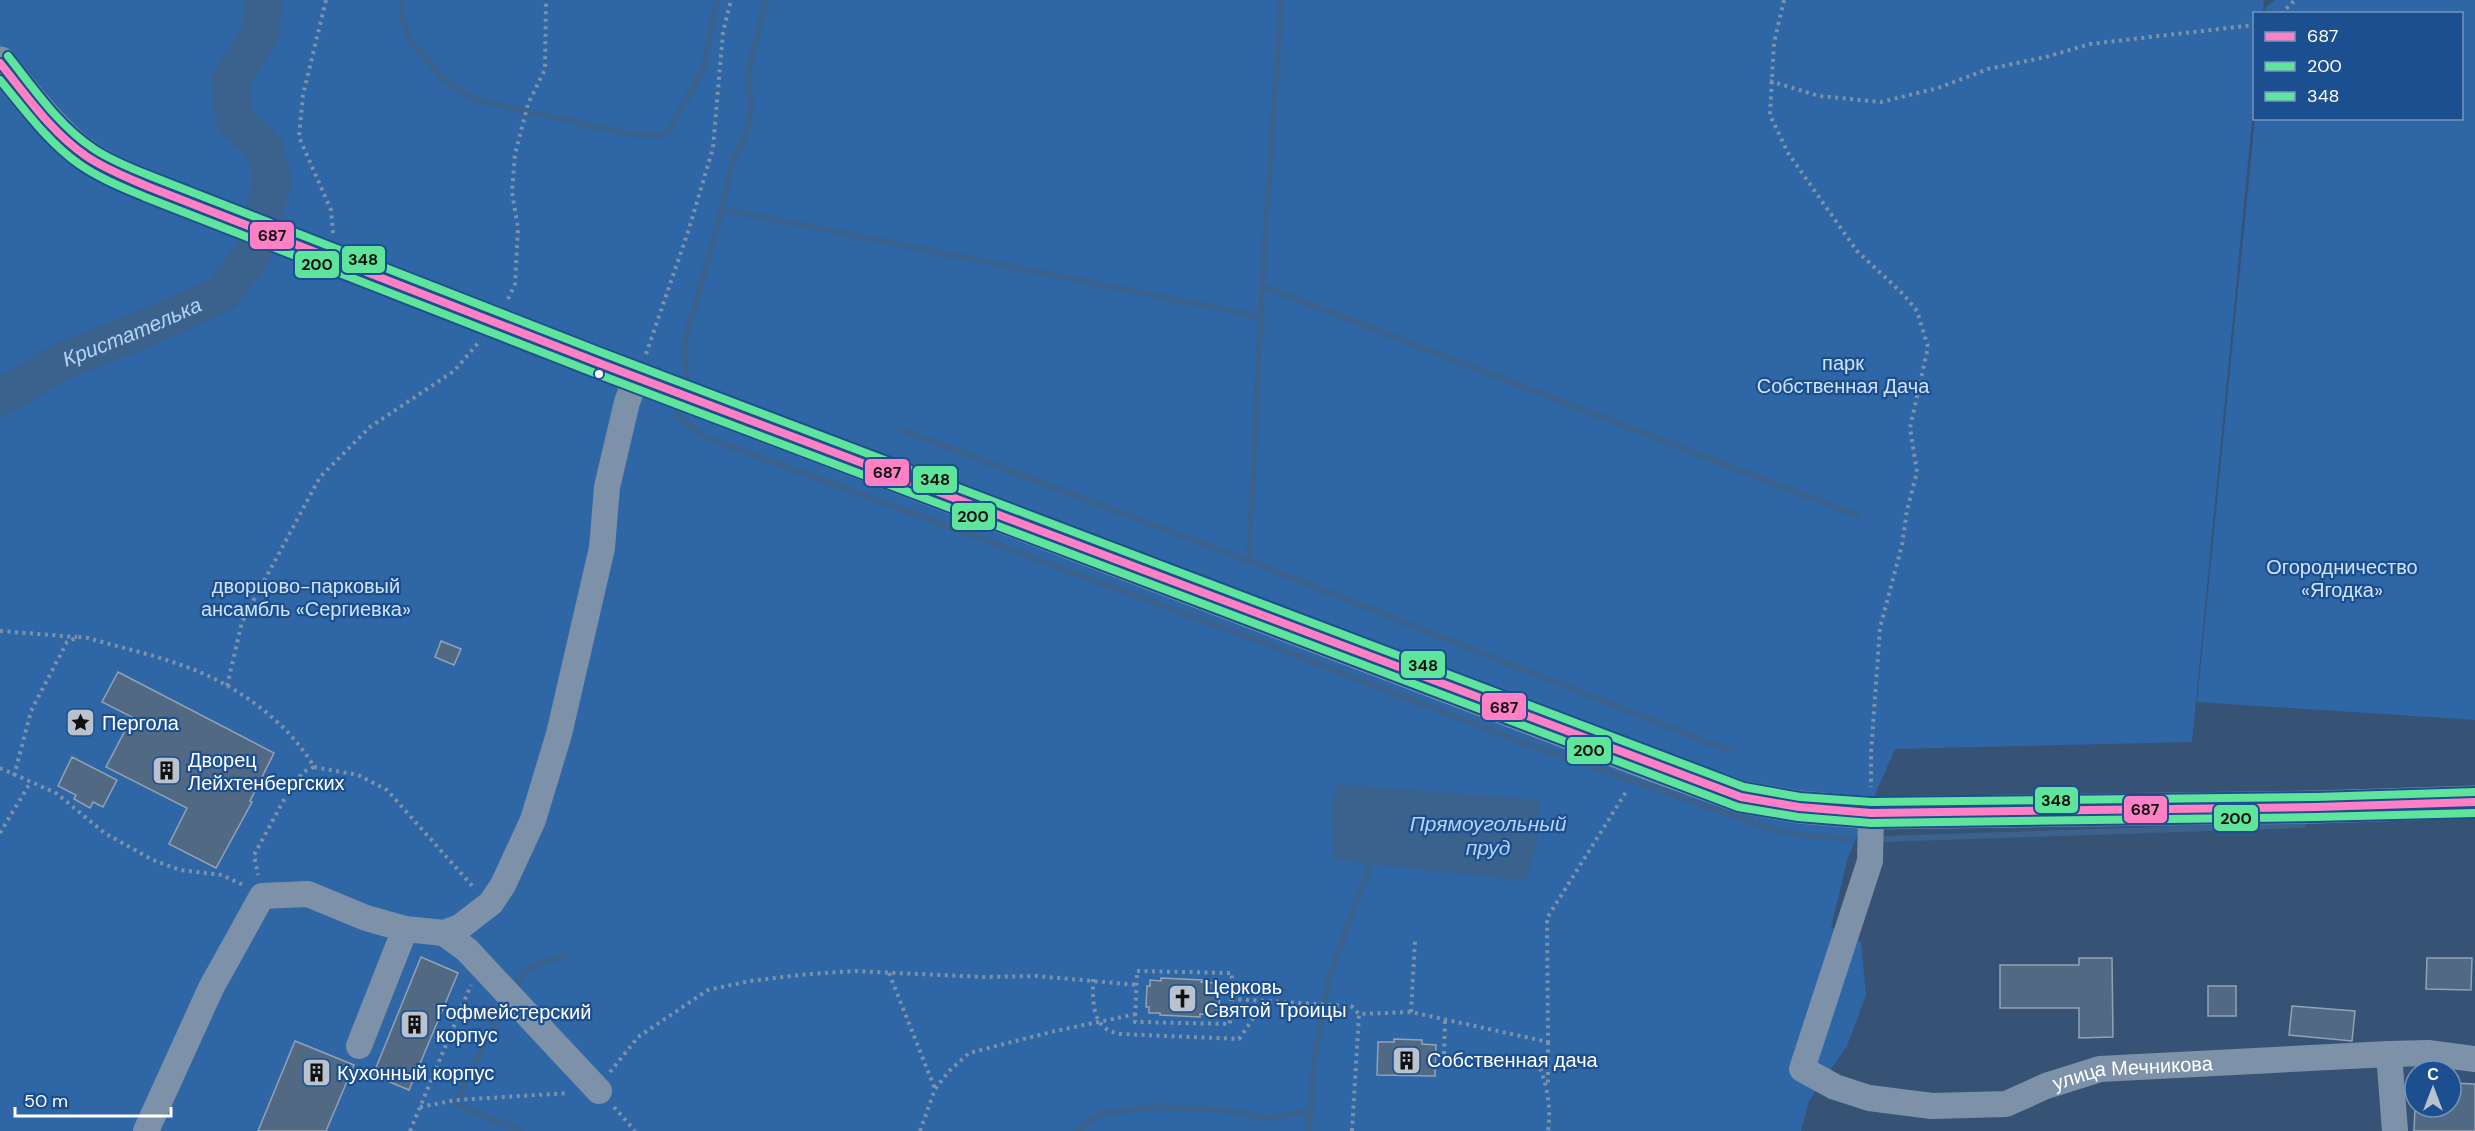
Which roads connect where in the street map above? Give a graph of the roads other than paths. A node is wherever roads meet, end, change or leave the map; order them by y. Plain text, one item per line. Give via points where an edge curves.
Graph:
1 (0, 63) edge
2 (637, 376) junction
3 (2475, 802) edge
4 (1871, 813) junction
5 (405, 929) junction
6 (444, 933) junction
7 (359, 1046) dead end
8 (2389, 1054) junction
9 (2475, 1059) edge
10 (599, 1091) road end
11 (146, 1131) edge
12 (2396, 1131) edge

1 - 2 main road via 79,151 114,172
2 - 4 main road via 1741,797
2 - 6 street via 609,477 600,558 560,734 533,820 503,885 487,906 460,927
3 - 4 main road
4 - 8 street, улица Мечникова via 1870,861 1802,1069 1836,1088 1869,1098 1932,1106 1995,1105 2100,1070
5 - 6 street
5 - 7 street
5 - 11 street via 308,894 262,896 211,988
6 - 10 street via 467,950
8 - 9 street, улица Мечникова via 2428,1053
8 - 12 street

